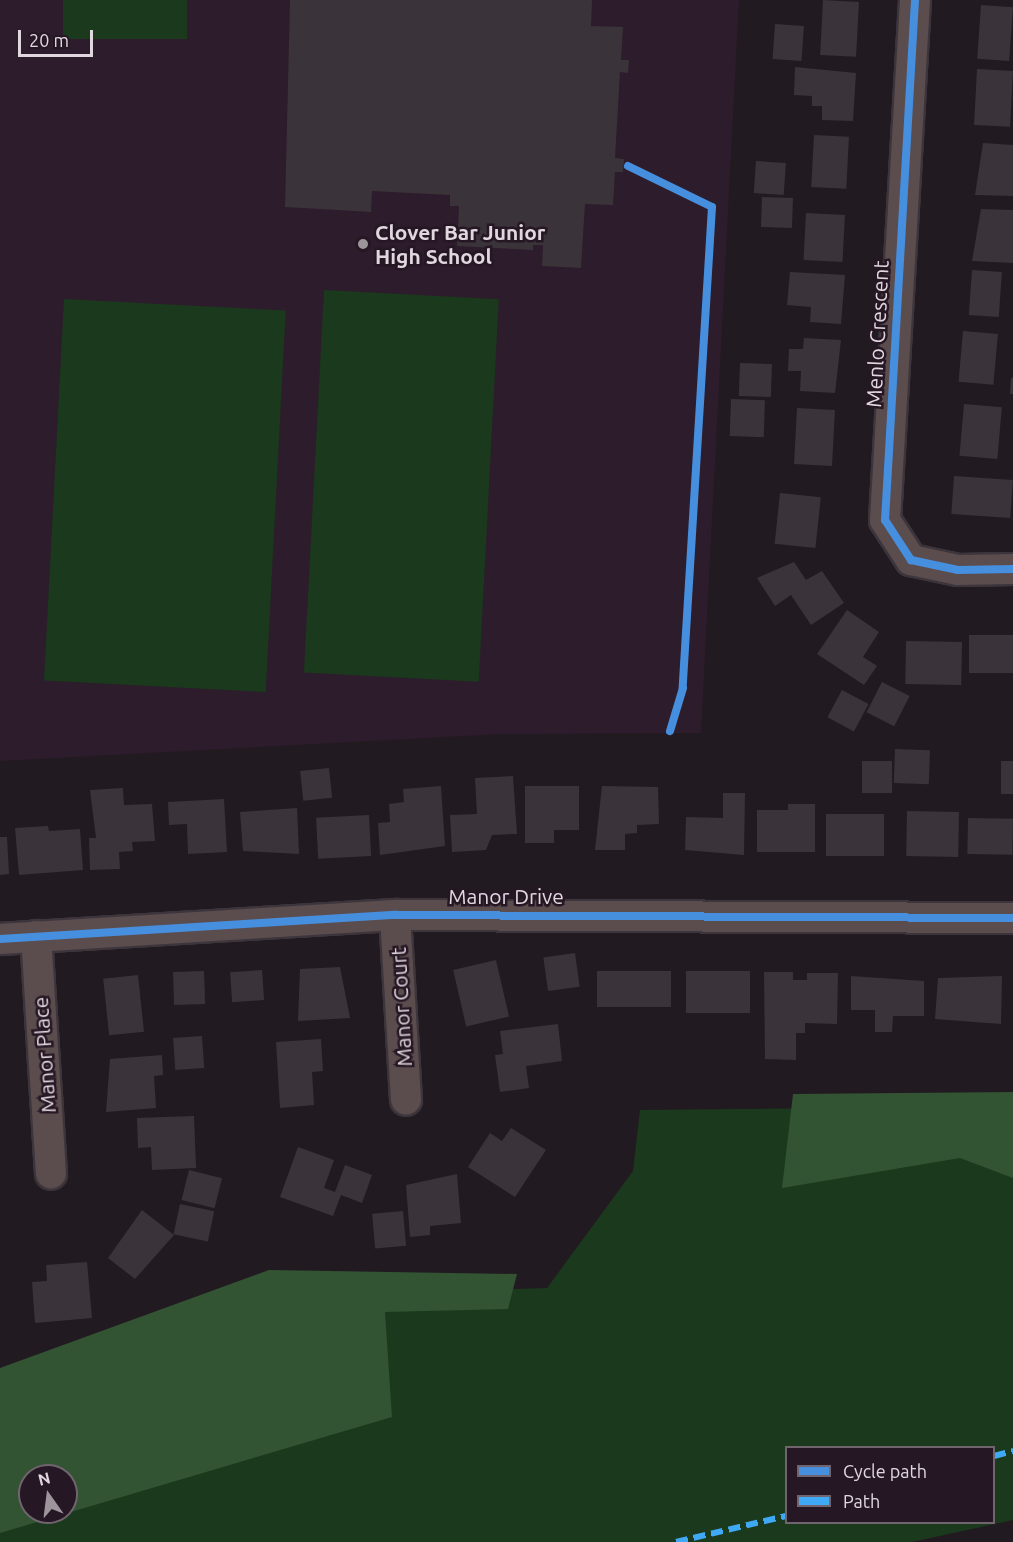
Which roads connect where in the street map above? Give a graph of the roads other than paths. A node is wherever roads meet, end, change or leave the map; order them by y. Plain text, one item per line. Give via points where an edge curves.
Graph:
1 (915, 0) edge
2 (1013, 569) edge
3 (395, 915) junction
4 (1013, 918) edge
5 (36, 936) junction
6 (0, 939) edge
7 (406, 1100) dead end
8 (51, 1174) dead end

1 - 2 street, Menlo Crescent via 885,520 912,560 958,570
3 - 4 street, Manor Drive
3 - 5 street, Manor Drive
3 - 7 street, Manor Court
5 - 6 street, Manor Drive
5 - 8 street, Manor Place

